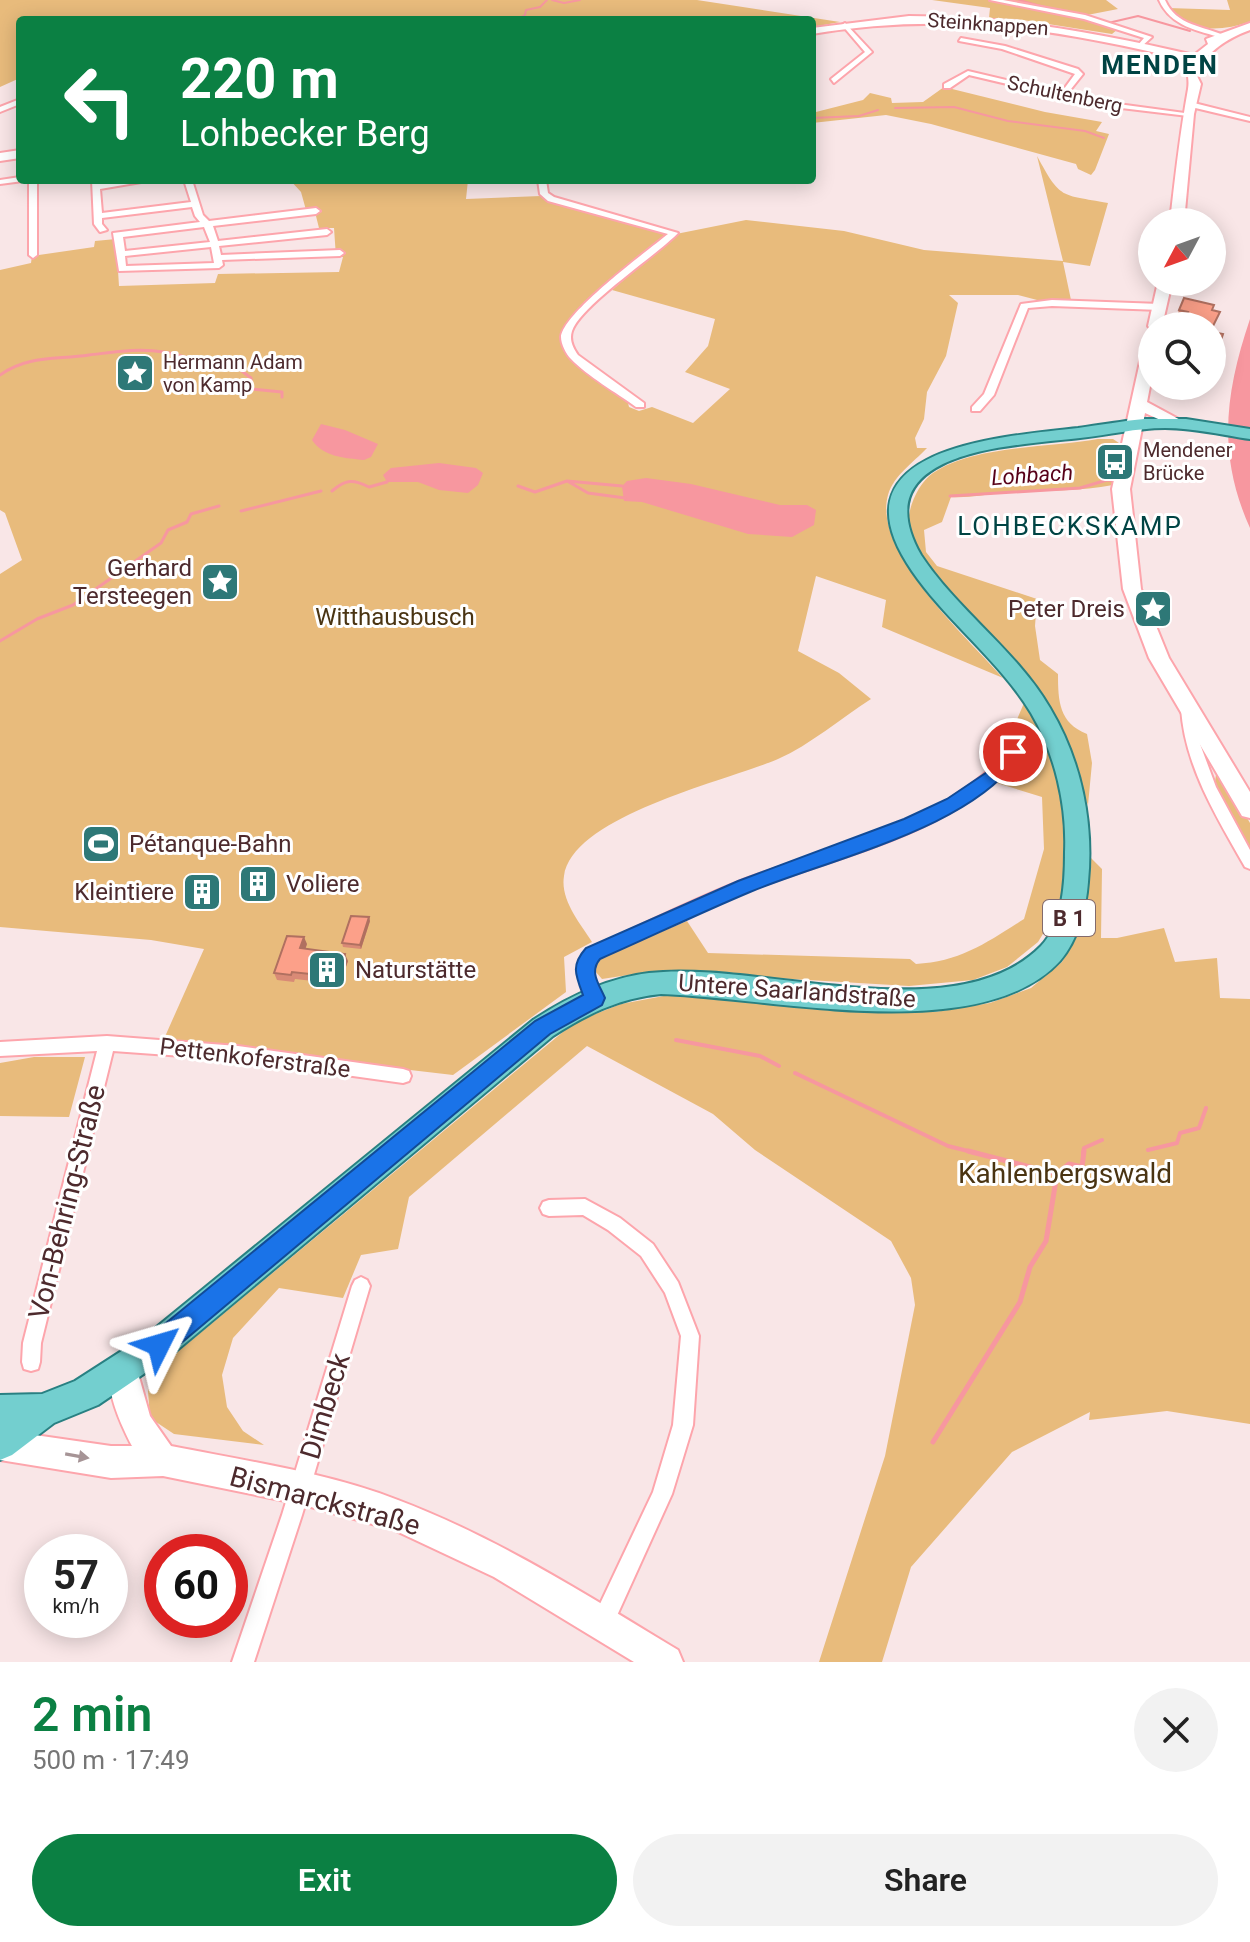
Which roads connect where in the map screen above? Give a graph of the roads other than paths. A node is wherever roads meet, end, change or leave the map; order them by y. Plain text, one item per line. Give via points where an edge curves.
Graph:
1 (993, 0) edge
2 (1162, 0) edge
3 (845, 25) junction
4 (1250, 26) edge
5 (816, 30) edge
6 (1223, 36) junction
7 (961, 40) dead end
8 (1141, 45) junction
9 (1194, 65) junction
10 (834, 81) dead end
11 (947, 86) dead end
12 (1062, 96) junction
13 (1189, 109) junction
14 (1250, 119) edge
15 (33, 184) edge
16 (96, 184) edge
17 (189, 184) edge
18 (543, 184) edge
19 (196, 204) junction
20 (1178, 208) edge
21 (316, 211) dead end
22 (98, 216) junction
23 (206, 225) junction
24 (327, 232) dead end
25 (118, 236) junction
26 (216, 244) junction
27 (340, 253) dead end
28 (120, 254) junction
29 (33, 255) dead end
30 (218, 258) junction
31 (1162, 296) edge
32 (1160, 307) junction
33 (1159, 312) edge
34 (1140, 400) edge
35 (1139, 404) junction
36 (640, 405) dead end
37 (976, 409) dead end
38 (1182, 424) junction
39 (1134, 425) junction
40 (1250, 434) edge
41 (1187, 707) junction
42 (1013, 752) dead end
43 (1250, 810) edge
44 (1250, 863) edge
45 (595, 998) junction
46 (107, 1043) junction
47 (0, 1049) edge
48 (403, 1076) dead end
49 (549, 1208) dead end
50 (361, 1286) dead end
51 (31, 1362) dead end
52 (123, 1370) junction
53 (42, 1411) junction
54 (0, 1412) edge
55 (0, 1444) edge
56 (163, 1460) junction
57 (300, 1488) junction
58 (601, 1623) junction
59 (243, 1662) edge
60 (666, 1662) edge

1 - 8 street via 1085,17 1149,37
2 - 6 street via 1174,17
3 - 5 main road, Steinknappen
3 - 8 main road, Steinknappen via 975,19
3 - 10 street via 869,52
4 - 6 main road
6 - 9 main road via 1197,50
7 - 12 street via 1076,70 1079,74
8 - 9 main road, Steinknappen
9 - 13 main road
11 - 12 street, Schultenberg via 968,73
12 - 13 street, Schultenberg
13 - 14 street, Schultenberg
13 - 20 main road
15 - 29 street
16 - 22 street
17 - 19 street
18 - 36 street via 551,199 674,233 577,315 566,334 574,357
19 - 22 street
19 - 23 street
21 - 23 street
22 - 25 street via 100,237
23 - 25 street
23 - 26 street
24 - 26 street
25 - 28 street
26 - 28 street
26 - 30 street
27 - 30 street
28 - 30 street via 122,269 209,267 219,265
31 - 32 main road
32 - 33 main road
32 - 37 street via 1024,306 989,395
34 - 35 main road
35 - 38 main road
35 - 39 main road
38 - 39 main road, B 1
38 - 40 main road, B 1
39 - 41 main road via 1121,495 1132,589 1142,621
39 - 45 main road, Untere Saarlandstraße / B 1 via 951,454 908,481 897,512 916,563 1014,675 1059,748 1079,848 1071,914 1049,956 1022,978 985,992 941,999 660,983
41 - 43 main road
41 - 44 street via 1186,725 1223,817
42 - 45 street via 999,772 953,804 744,886 593,954 584,973
45 - 52 main road, Untere Saarlandstraße / B 1 via 543,1028
46 - 47 street, Pettenkoferstraße
46 - 48 street, Pettenkoferstraße
46 - 51 street, Von-Behring-Straße
49 - 58 street via 585,1207 647,1250 672,1288 690,1336 683,1425 662,1494
50 - 57 street, Dimbeck
52 - 53 main road, Untere Saarlandstraße / B 1
52 - 56 main road via 145,1444
53 - 54 main road, B 1
53 - 55 main road, B 1
55 -> 56 main road, Bismarckstraße via 111,1462
56 - 57 main road, Bismarckstraße
57 - 58 main road, Bismarckstraße via 394,1514 450,1537
57 - 59 street, Dimbeck
58 - 60 main road, Bismarckstraße

